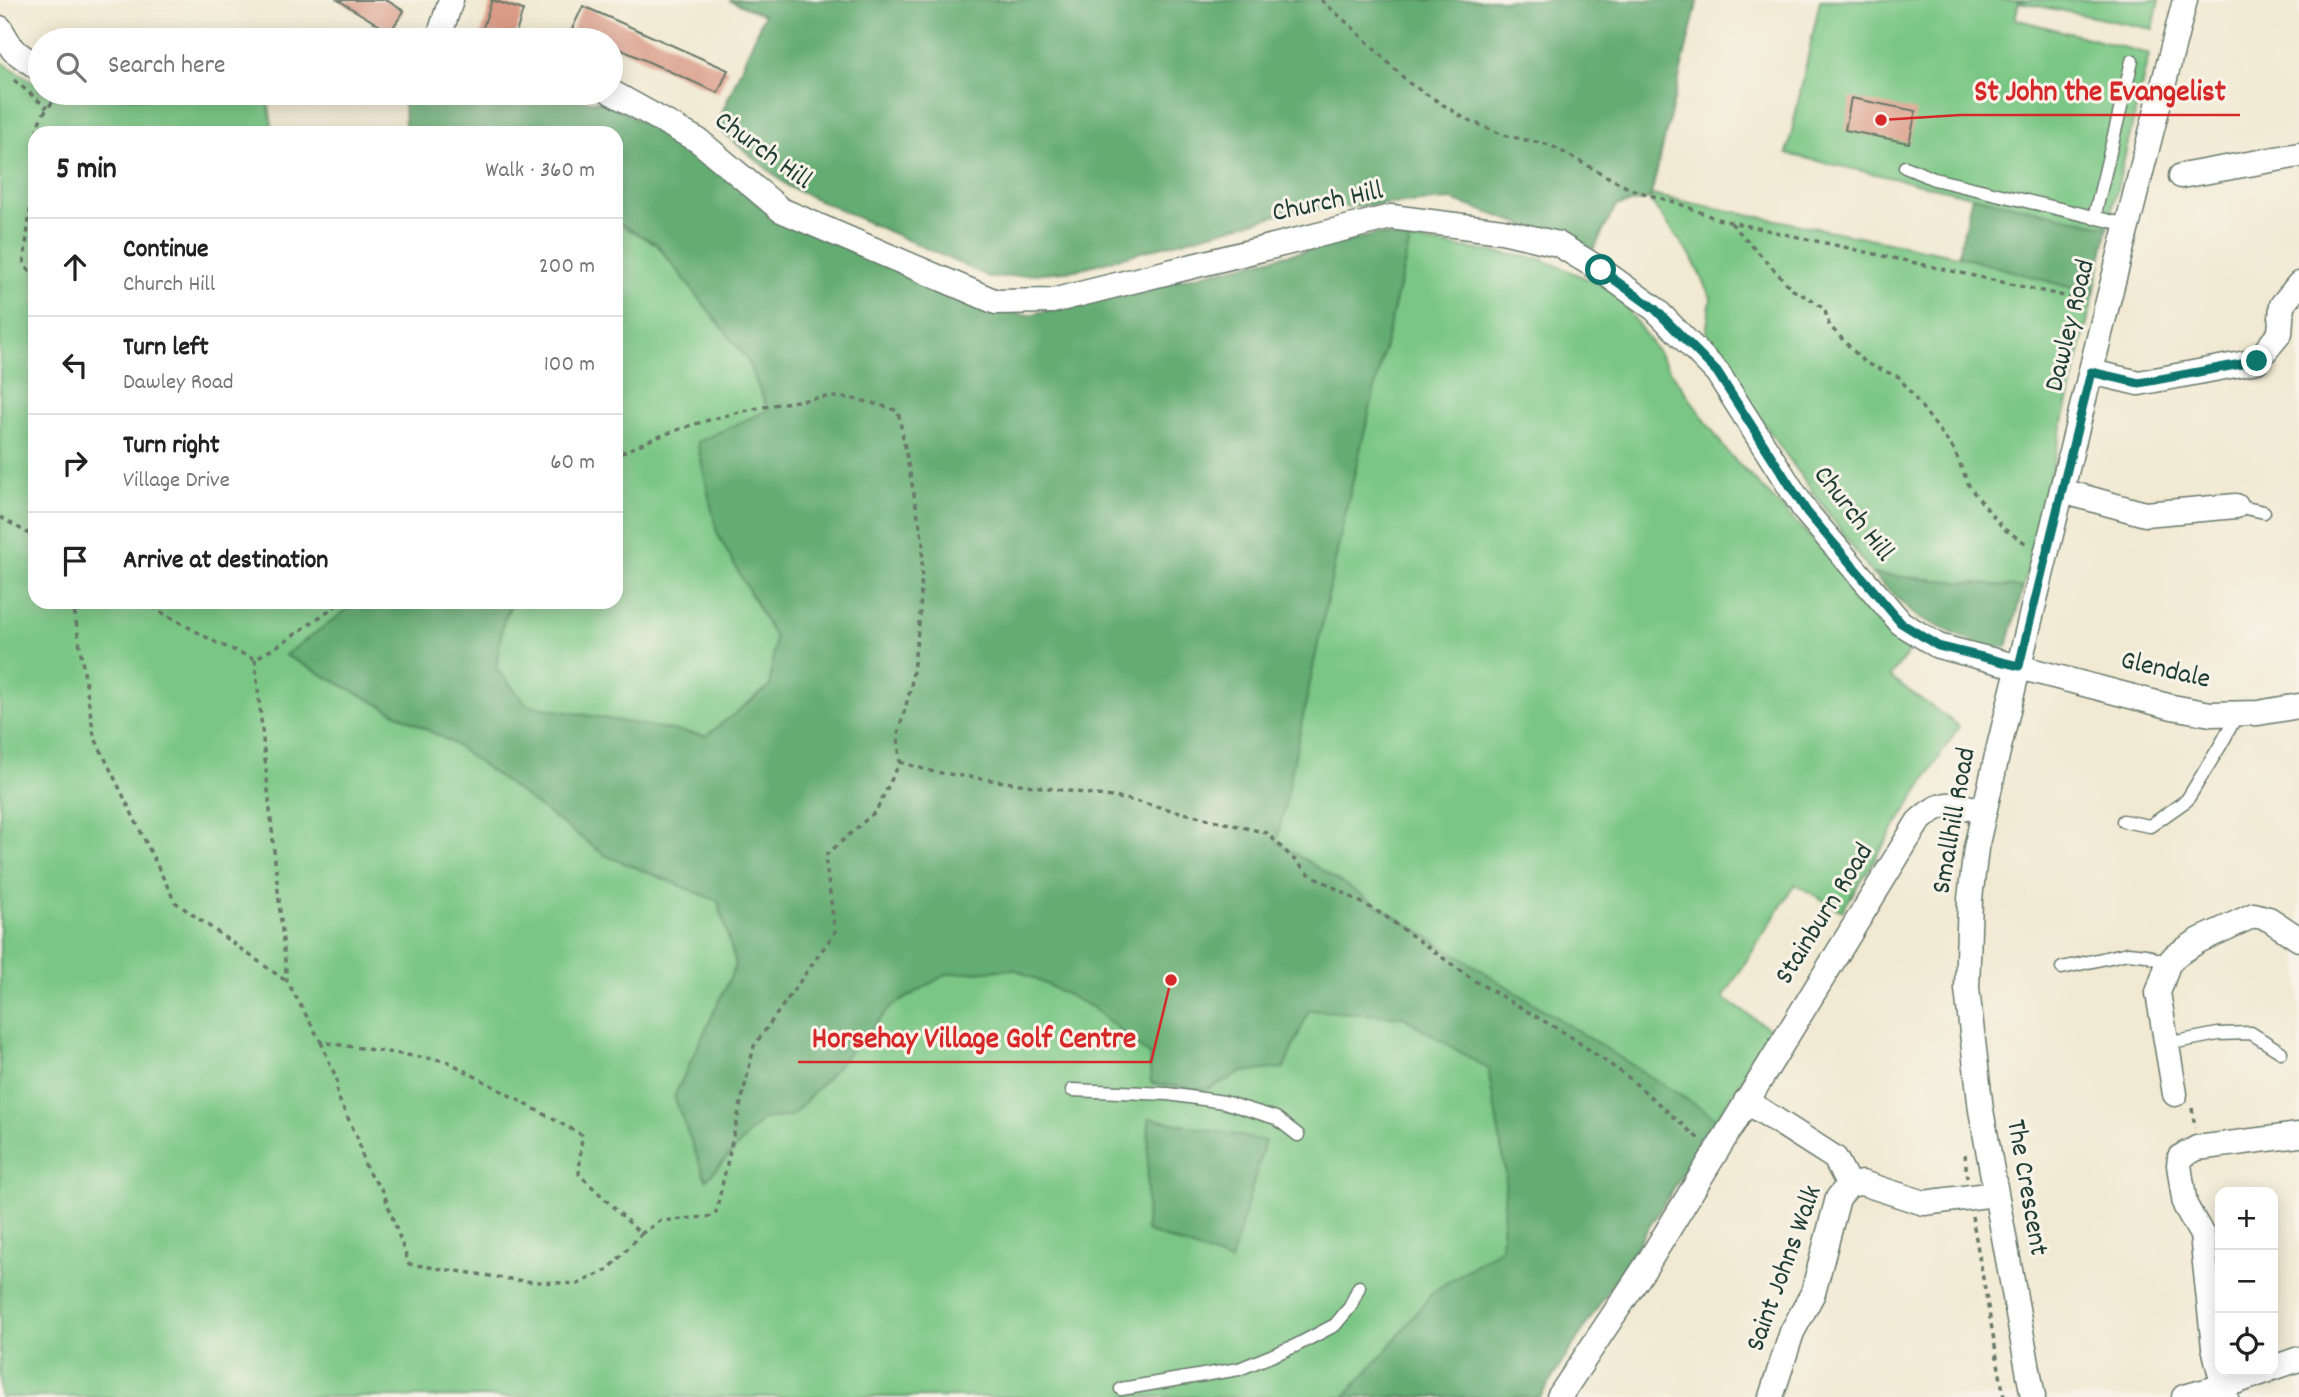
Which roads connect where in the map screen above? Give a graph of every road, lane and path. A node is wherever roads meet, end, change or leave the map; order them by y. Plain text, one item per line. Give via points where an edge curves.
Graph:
1 (451, 0) edge
2 (1321, 0) edge
3 (2185, 0) edge
4 (0, 28) edge
5 (442, 28) edge
6 (28, 61) edge
7 (2132, 61) dead end
8 (10, 76) dead end
9 (28, 92) edge
10 (623, 99) edge
11 (44, 105) edge
12 (50, 105) edge
13 (47, 108) junction
14 (38, 126) edge
15 (2299, 155) edge
16 (1905, 167) dead end
17 (2181, 176) dead end
18 (2094, 218) junction
19 (1730, 222) junction
20 (2127, 226) junction
21 (28, 228) edge
22 (28, 269) edge
23 (2299, 284) edge
24 (2107, 305) junction
25 (2091, 372) junction
26 (623, 452) edge
27 (2062, 491) junction
28 (2236, 506) joint
29 (2264, 512) dead end
30 (0, 517) edge
31 (28, 533) edge
32 (2046, 557) junction
33 (74, 609) edge
34 (156, 609) edge
35 (331, 609) edge
36 (255, 659) junction
37 (2019, 666) junction
38 (2299, 706) edge
39 (2237, 714) junction
40 (900, 762) junction
41 (1984, 811) junction
42 (2123, 821) dead end
43 (2299, 939) edge
44 (2168, 964) junction
45 (2062, 968) dead end
46 (287, 981) junction
47 (1967, 989) joint
48 (321, 1042) junction
49 (2166, 1044) junction
50 (2281, 1052) dead end
51 (1072, 1090) dead end
52 (2175, 1094) joint
53 (1746, 1101) junction
54 (1298, 1135) dead end
55 (2299, 1135) edge
56 (2197, 1148) junction
57 (1964, 1150) dead end
58 (1714, 1153) junction
59 (1849, 1185) junction
60 (1995, 1194) junction
61 (1968, 1198) junction
62 (641, 1234) junction
63 (1359, 1287) dead end
64 (2299, 1359) edge
65 (2278, 1366) edge
66 (2256, 1376) edge
67 (1121, 1389) dead end
68 (2225, 1392) edge
69 (1775, 1396) edge
70 (1559, 1397) edge
71 (2004, 1397) edge
72 (2033, 1397) edge
73 (2184, 1397) edge

1 - 5 street
2 - 19 path via 1409,83 1464,118 1503,135 1550,145 1630,189
3 - 20 street, Dawley Road
4 - 6 street via 13,50
7 - 18 lane
8 - 9 path
10 - 37 street, Church Hill via 699,141 781,209 996,302 1052,301 1391,217 1502,231 1558,244 1655,309 1717,372 1807,512 1901,623 1938,646
11 - 13 path
12 - 13 path
13 - 14 path
15 - 17 street
16 - 18 lane via 1934,179
18 - 20 lane
19 - 24 path
19 - 32 path via 1793,290 1825,311 1829,326 1865,363 1899,377 1954,450 1970,488 2004,530
20 - 24 street, Dawley Road
21 - 22 path via 24,262
23 - 25 street via 2282,305 2280,333 2257,361 2139,383
24 - 25 street, Dawley Road
25 - 27 street, Dawley Road
26 - 40 path via 766,406 833,396 898,411 923,542 911,687 898,734
27 - 28 street via 2145,514
27 - 32 street, Dawley Road
28 - 29 lane
30 - 31 path
32 - 37 street, Dawley Road
33 - 46 path via 94,736 176,902
34 - 36 path
35 - 36 path
36 - 46 path
37 - 39 street, Glendale via 2172,707
37 - 41 street, Smallhill Road
38 - 39 street, Glendale
39 - 42 lane via 2187,800 2150,826
40 - 58 path via 934,772 1126,799 1267,833 1308,873 1382,914 1475,981 1629,1077
40 - 62 path via 876,811 825,856 835,932 754,1045 715,1216 660,1221
41 - 47 street, Smallhill Road via 1970,899
41 - 53 street, Stainburn Road via 1955,804 1933,807 1918,822
43 - 44 street via 2269,919 2254,915 2198,941
44 - 45 lane via 2129,953
44 - 49 street via 2158,993
46 - 48 path
47 - 60 street, The Crescent
48 - 62 path via 447,1061 582,1135 579,1174
48 - 62 path via 367,1171 383,1191 409,1264 578,1284 609,1269
49 - 50 lane via 2251,1033
49 - 52 street
51 - 54 lane via 1168,1094 1224,1102 1276,1118
52 - 56 path via 2191,1103
53 - 58 street, Stainburn Road
53 - 59 street via 1835,1158
55 - 56 street
56 - 68 street via 2180,1157 2179,1165 2185,1205 2202,1235 2214,1347
57 - 61 path
58 - 70 street, Stainburn Road
59 - 61 street, Saint Johns Walk via 1871,1185 1924,1203
59 - 69 street, Saint Johns Walk via 1838,1198 1813,1293 1792,1332
60 - 61 street, Saint Johns Walk
60 - 72 street, The Crescent
61 - 71 path
63 - 67 lane via 1335,1325 1295,1346 1239,1369
64 - 65 street
66 - 68 street
68 - 73 street

